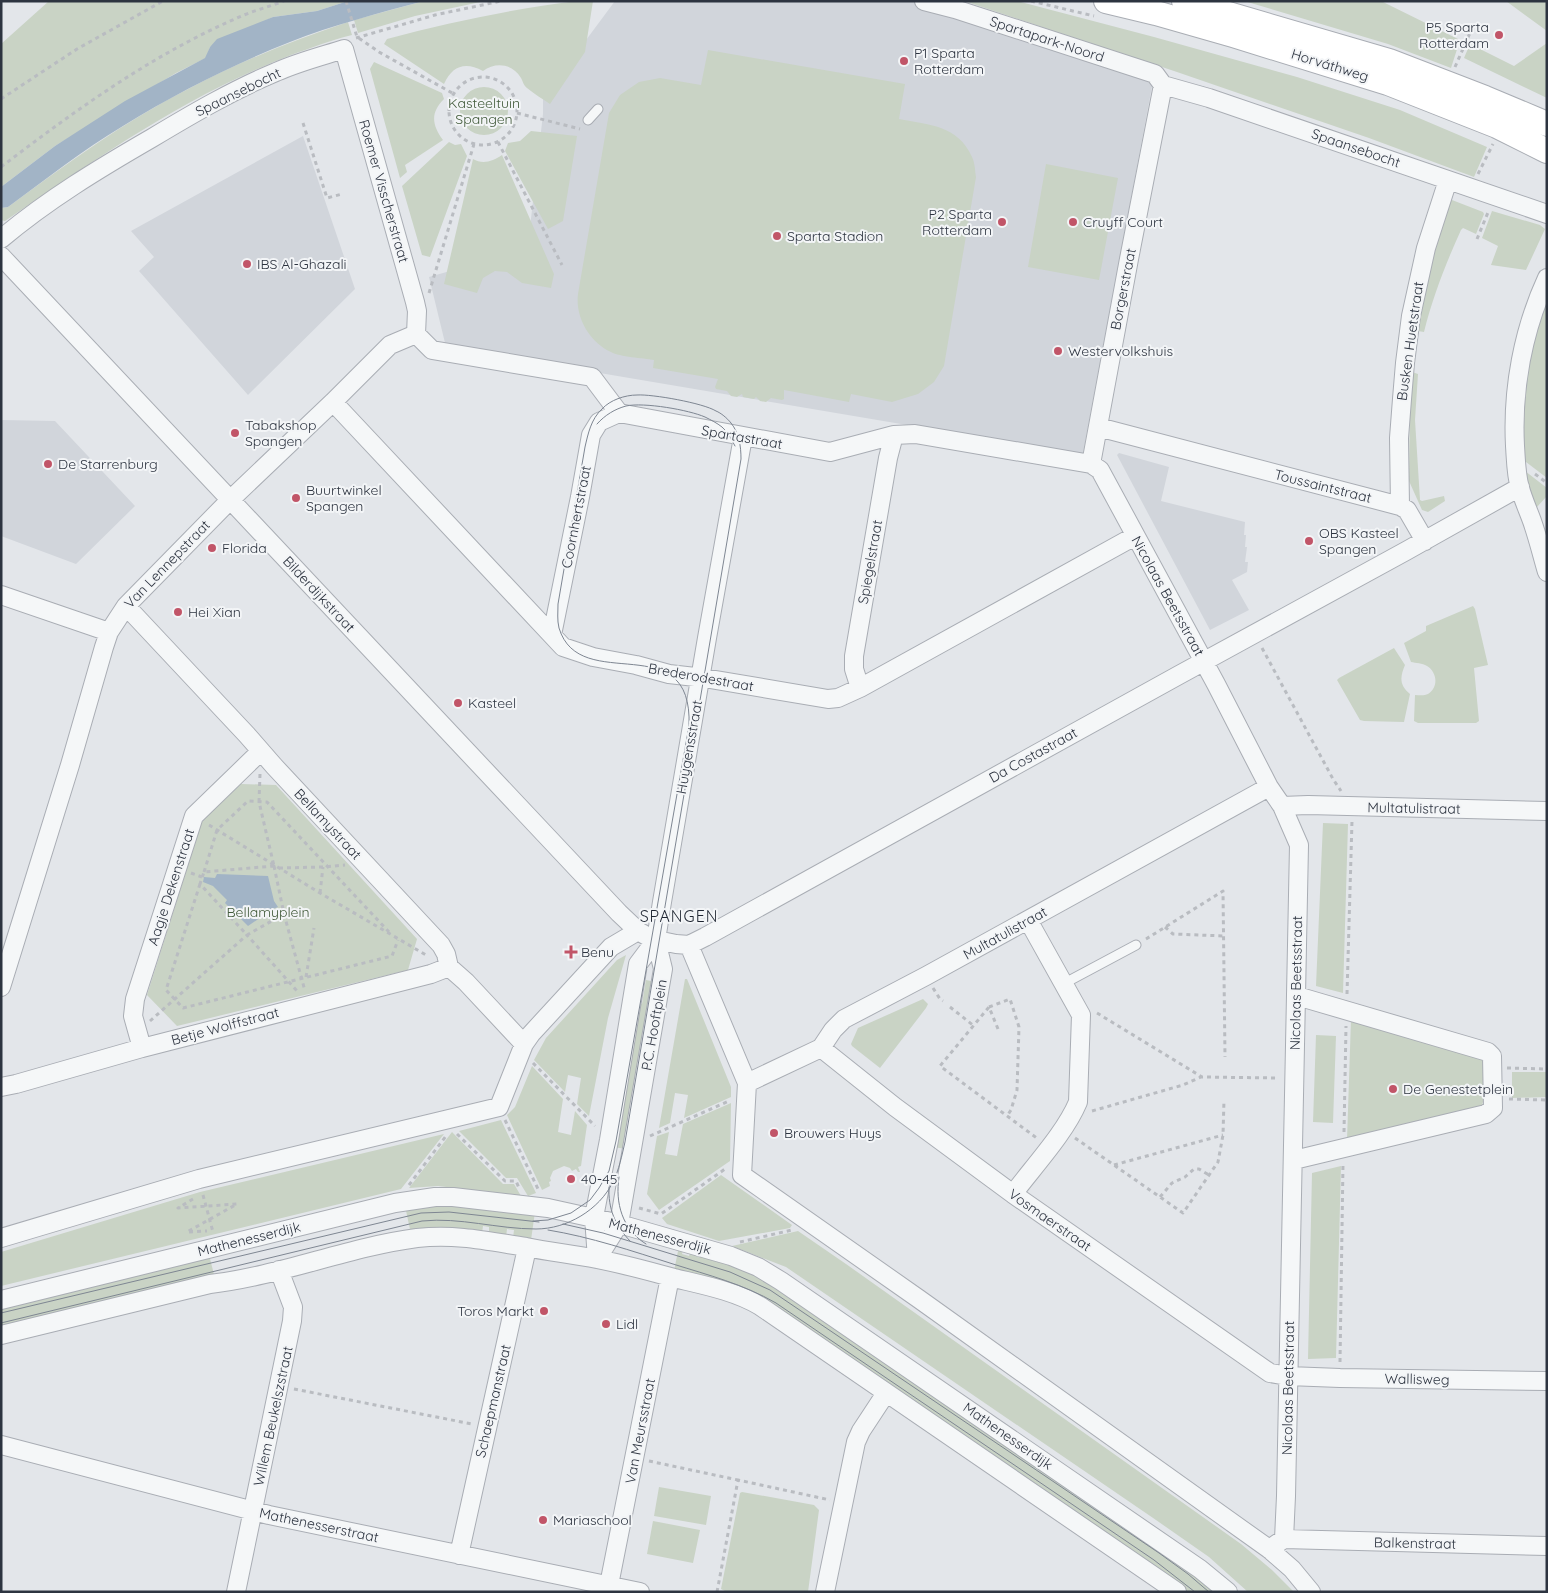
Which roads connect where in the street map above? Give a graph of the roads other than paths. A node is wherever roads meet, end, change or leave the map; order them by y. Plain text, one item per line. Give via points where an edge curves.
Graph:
1 (924, 1) edge
2 (1106, 1) edge
3 (1184, 1) edge
4 (350, 43) joint
5 (1164, 85) junction
6 (598, 109) dead end
7 (588, 120) dead end
8 (1547, 124) edge
9 (1506, 128) junction
10 (1547, 151) edge
11 (1448, 180) junction
12 (1547, 214) edge
13 (1, 239) edge
14 (1, 256) edge
15 (1547, 278) edge
16 (416, 334) junction
17 (333, 402) junction
18 (619, 413) junction
19 (1098, 427) junction
20 (894, 435) junction
21 (743, 437) junction
22 (1091, 464) junction
23 (1520, 487) junction
24 (230, 500) junction
25 (1400, 506) junction
26 (1135, 536) junction
27 (1425, 541) junction
28 (1547, 572) edge
29 (1, 596) edge
30 (126, 606) junction
31 (109, 632) junction
32 (552, 635) junction
33 (1204, 661) junction
34 (701, 678) junction
35 (860, 688) junction
36 (261, 751) junction
37 (1269, 787) junction
38 (1282, 806) junction
39 (1547, 811) edge
40 (1028, 920) junction
41 (638, 931) junction
42 (656, 940) junction
43 (689, 945) junction
44 (1136, 945) road end
45 (449, 968) junction
46 (1064, 984) junction
47 (1, 987) edge
48 (1297, 996) junction
49 (140, 1040) junction
50 (524, 1044) junction
51 (822, 1048) junction
52 (747, 1082) junction
53 (1, 1087) edge
54 (1294, 1160) junction
55 (1013, 1194) junction
56 (594, 1218) junction
57 (619, 1224) junction
58 (1, 1238) edge
59 (527, 1248) junction
60 (597, 1259) junction
61 (280, 1270) junction
62 (670, 1277) junction
63 (1, 1300) edge
64 (1, 1334) edge
65 (1288, 1376) junction
66 (1547, 1381) edge
67 (886, 1393) junction
68 (1, 1445) edge
69 (253, 1511) junction
70 (1276, 1544) junction
71 (1547, 1546) edge
72 (459, 1554) junction
73 (609, 1585) junction
74 (236, 1592) edge
75 (640, 1592) edge
76 (826, 1592) edge
77 (1177, 1592) edge
78 (1228, 1592) edge
79 (1312, 1592) edge

1 - 5 street, Spartapark-Noord via 1155,74
2 - 9 main road, Horváthweg via 1233,35 1388,83
3 - 9 main road, Horváthweg via 1388,61 1486,98
4 - 13 street, Spaansebocht via 277,71 204,107 81,181
4 - 16 street, Roemer Visscherstraat via 415,302
5 - 11 street, Spaansebocht
5 - 19 street, Borgerstraat
6 - 7 lane
8 - 9 main road, Horváthweg
9 - 10 main road, Horváthweg
11 - 12 street, Spaansebocht
11 - 25 street, Busken Huetstraat via 1426,248 1411,316 1402,399
14 - 24 street, Bilderdijkstraat
15 - 23 street via 1527,332 1516,391 1514,429
16 - 17 street, Van Lennepstraat via 390,346
16 - 18 street via 432,350 592,377
17 - 24 street, Van Lennepstraat
17 - 32 street, Brederodestraat
18 - 21 street, Spartastraat
18 - 32 street, Coornhertstraat via 599,422 591,435
19 - 22 street, Borgerstraat
19 - 25 street, Toussaintstraat
20 - 21 street, Spartastraat via 830,452
20 - 22 street, Spartastraat via 915,434
20 - 35 street, Spiegelstraat via 854,656
21 - 34 street, Huygensstraat
22 - 26 street, Nicolaas Beetsstraat via 1100,470
23 - 27 street
23 - 28 street
24 - 30 street, Van Lennepstraat
24 - 41 street, Bilderdijkstraat
25 - 27 street via 1407,510
26 - 33 street, Nicolaas Beetsstraat
26 - 35 street, Brederodestraat
27 - 33 street, Da Costastraat
29 - 31 street
30 - 31 street, Van Lennepstraat
30 - 36 street, Bellamystraat
31 - 47 street, Van Lennepstraat
32 - 34 street, Brederodestraat via 563,647 593,657
33 - 37 street, Nicolaas Beetsstraat
33 - 43 street, Da Costastraat
34 - 35 street, Brederodestraat via 828,699
34 - 42 street, Huygensstraat
36 - 45 street, Bellamystraat via 441,945
36 - 49 street, Aagje Dekenstraat via 194,816 135,999 133,1016
37 - 38 street, Nicolaas Beetsstraat
37 - 40 street, Multatulistraat
38 - 39 street, Multatulistraat
38 - 48 street, Nicolaas Beetsstraat via 1299,845
40 - 46 street
40 - 51 street, Multatulistraat via 844,1019
41 - 42 street
41 - 50 street via 611,947
42 - 43 street
42 - 56 street, P.C. Hooftplein via 638,964
42 - 57 street, P.C. Hooftplein via 663,969
43 - 52 street
44 - 46 lane
45 - 49 street, Betje Wolffstraat via 308,1005
45 - 50 street
46 - 55 street via 1081,1015 1078,1102 1062,1129
48 - 54 street, Nicolaas Beetsstraat
48 - 54 street via 1488,1052 1492,1056 1493,1108 1486,1114
49 - 53 street, Betje Wolffstraat
50 - 58 street via 499,1107 449,1123 199,1180
51 - 52 street
51 - 55 street, Vosmaerstraat via 895,1107
52 - 70 street via 742,1175
54 - 65 street, Nicolaas Beetsstraat
55 - 65 street, Vosmaerstraat via 1270,1373
56 - 57 street, Mathenesserdijk
56 - 60 street, P.C. Hooftplein
56 - 63 street, Mathenesserdijk via 539,1199 435,1197 395,1203
57 - 60 street, P.C. Hooftplein
57 - 78 street, Mathenesserdijk via 731,1256 758,1267 1200,1568
59 - 60 street
59 - 61 street via 481,1239 436,1236 390,1243
59 - 72 street, Schaepmanstraat
60 - 62 street
61 - 64 street
61 - 69 street, Willem Beukelszstraat via 293,1310 292,1321
62 - 67 street via 755,1303
62 - 73 street, Van Meursstraat
65 - 66 street, Wallisweg
65 - 70 street, Nicolaas Beetsstraat
67 - 76 street via 858,1436
67 - 77 street
68 - 69 street, Mathenesserstraat
69 - 72 street, Mathenesserstraat
69 - 74 street, Willem Beukelszstraat
70 - 71 street, Balkenstraat
70 - 79 street via 1292,1570
72 - 73 street, Mathenesserstraat
73 - 75 street, Mathenesserstraat

